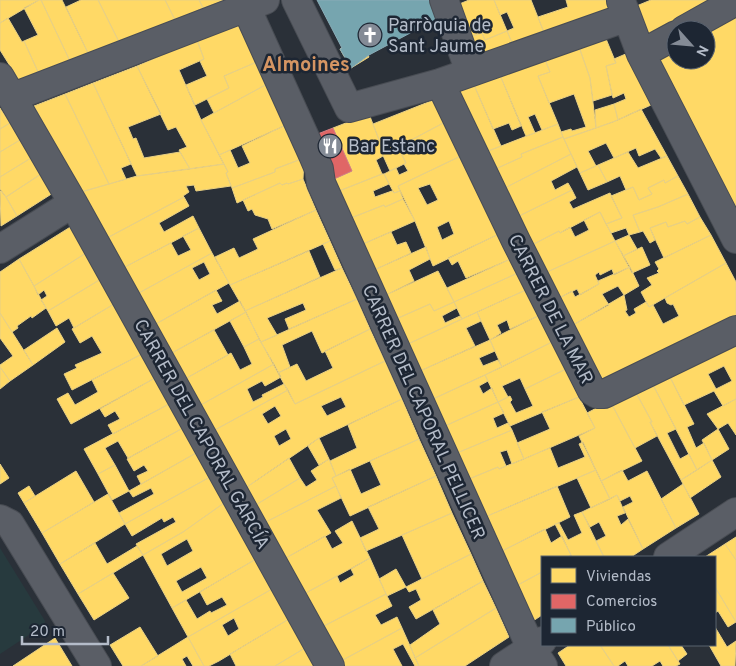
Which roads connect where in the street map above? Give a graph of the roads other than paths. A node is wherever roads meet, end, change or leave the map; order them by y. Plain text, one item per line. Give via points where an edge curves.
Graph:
1 (296, 0) edge
2 (444, 0) edge
3 (736, 1) edge
4 (256, 4) edge
5 (624, 9) edge
6 (702, 20) edge
7 (666, 40) edge
8 (641, 54) junction
9 (470, 72) junction
10 (440, 83) junction
11 (6, 87) edge
12 (73, 203) junction
13 (736, 238) edge
14 (0, 249) edge
15 (736, 330) edge
16 (736, 512) edge
17 (0, 519) edge
18 (670, 556) edge
19 (539, 652) edge
20 (97, 666) edge
21 (330, 666) edge
22 (504, 666) edge

1 - 10 street via 349,108
2 - 9 street
3 - 6 street
4 - 11 street
4 - 19 street, CARRER DEL CAPORAL PELLICER via 319,169 321,183
5 - 8 street
5 - 9 street
7 - 8 street
8 - 13 street
9 - 10 street
10 - 15 street, CARRER DE LA MAR via 592,391 604,394
11 - 12 street, CARRER DEL CAPORAL GARCÍA
12 - 14 street
12 - 21 street, CARRER DEL CAPORAL GARCÍA
16 - 18 street
17 - 20 street via 10,524
19 - 22 street

